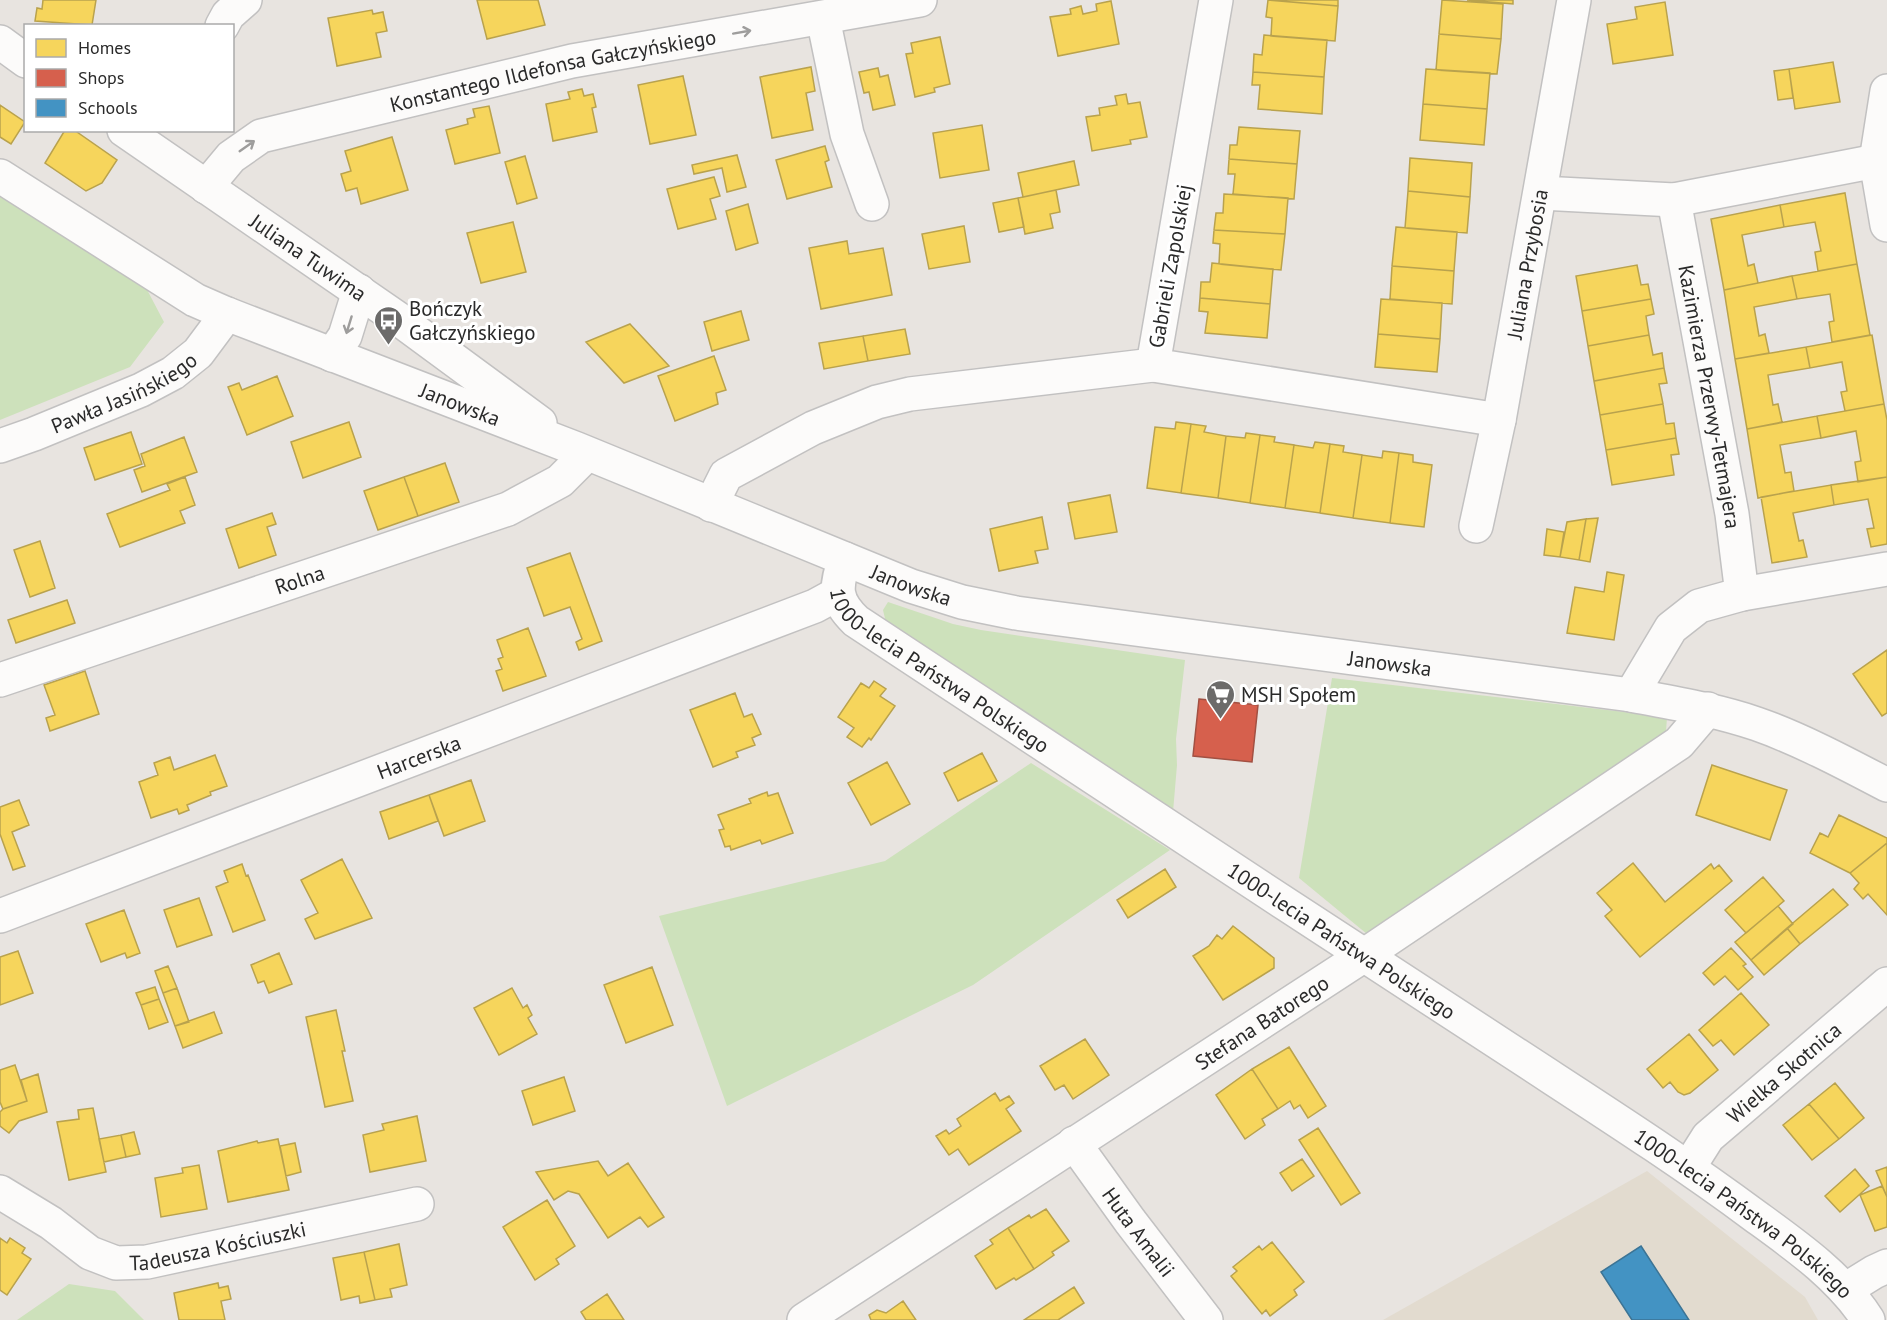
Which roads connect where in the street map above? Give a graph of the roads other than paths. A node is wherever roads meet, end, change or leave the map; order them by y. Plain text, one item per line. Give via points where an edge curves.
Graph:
1 (920, 0) edge
2 (1216, 0) edge
3 (1574, 0) edge
4 (823, 18) junction
5 (0, 42) edge
6 (24, 60) edge
7 (1887, 91) edge
8 (144, 136) edge
9 (1881, 160) edge
10 (0, 176) edge
11 (206, 187) junction
12 (1541, 193) junction
13 (1674, 200) junction
14 (872, 204) dead end
15 (1887, 225) edge
16 (359, 291) junction
17 (227, 314) junction
18 (332, 355) junction
19 (1153, 364) junction
20 (1499, 420) junction
21 (0, 446) edge
22 (582, 452) junction
23 (711, 505) junction
24 (1476, 526) dead end
25 (844, 559) junction
26 (1887, 569) edge
27 (837, 594) junction
28 (1742, 594) junction
29 (0, 680) edge
30 (1631, 695) junction
31 (1708, 709) junction
32 (1887, 784) edge
33 (0, 916) edge
34 (1363, 956) junction
35 (1887, 984) edge
36 (1074, 1143) junction
37 (1689, 1167) junction
38 (0, 1192) edge
39 (417, 1204) dead end
40 (1887, 1266) edge
41 (1845, 1290) junction
42 (804, 1320) edge
43 (1206, 1320) edge
44 (1868, 1320) edge

1 - 4 street, Konstantego Ildefonsa Gałczyńskiego
2 - 19 street, Gabrieli Zapolskiej
3 - 12 street, Juliana Przybosia
11 -> 4 street, Konstantego Ildefonsa Gałczyńskiego via 231,157 261,136 572,61
4 - 14 street via 847,134
5 - 6 street
7 - 9 street
8 - 11 street, Juliana Tuwima
9 - 13 street
9 - 15 street
10 - 17 street, Janowska via 195,300
11 - 16 street, Juliana Tuwima
12 - 13 street
12 - 20 street, Juliana Przybosia
13 - 28 street, Kazimierza Przerwy-Tetmajera via 1732,514
16 -> 18 street via 345,336
16 - 22 street, Juliana Tuwima
17 - 18 street, Janowska
17 - 21 street, Pawła Jasińskiego via 198,353 173,372 141,390
18 - 22 street, Janowska
19 - 20 street, Gabrieli Zapolskiej
19 - 23 street via 910,394 877,402 813,428 726,475
20 - 24 street, Juliana Przybosia
22 - 23 street, Janowska
22 - 29 street, Rolna via 560,481 508,509
23 - 25 street, Janowska
25 - 27 street, 1000-lecia Państwa Polskiego
25 - 30 street, Janowska via 962,602 1016,613
26 - 28 street
27 - 33 street, Harcerska via 815,606
27 - 34 street, 1000-lecia Państwa Polskiego via 844,610 856,621
28 - 30 street via 1699,606 1671,628
30 - 31 street, Janowska
31 - 32 street, Janowska via 1758,724
31 - 34 street, Stefana Batorego via 1679,742
34 - 36 street, Stefana Batorego
34 - 37 street, 1000-lecia Państwa Polskiego
35 - 37 street, Wielka Skotnica via 1708,1137
36 - 42 street, Stefana Batorego
36 - 43 street, Huta Amalii
37 - 41 street, 1000-lecia Państwa Polskiego via 1775,1230
38 - 39 street, Tadeusza Kościuszki via 90,1253 116,1263 147,1262
40 - 41 street
41 - 44 street, 1000-lecia Państwa Polskiego

